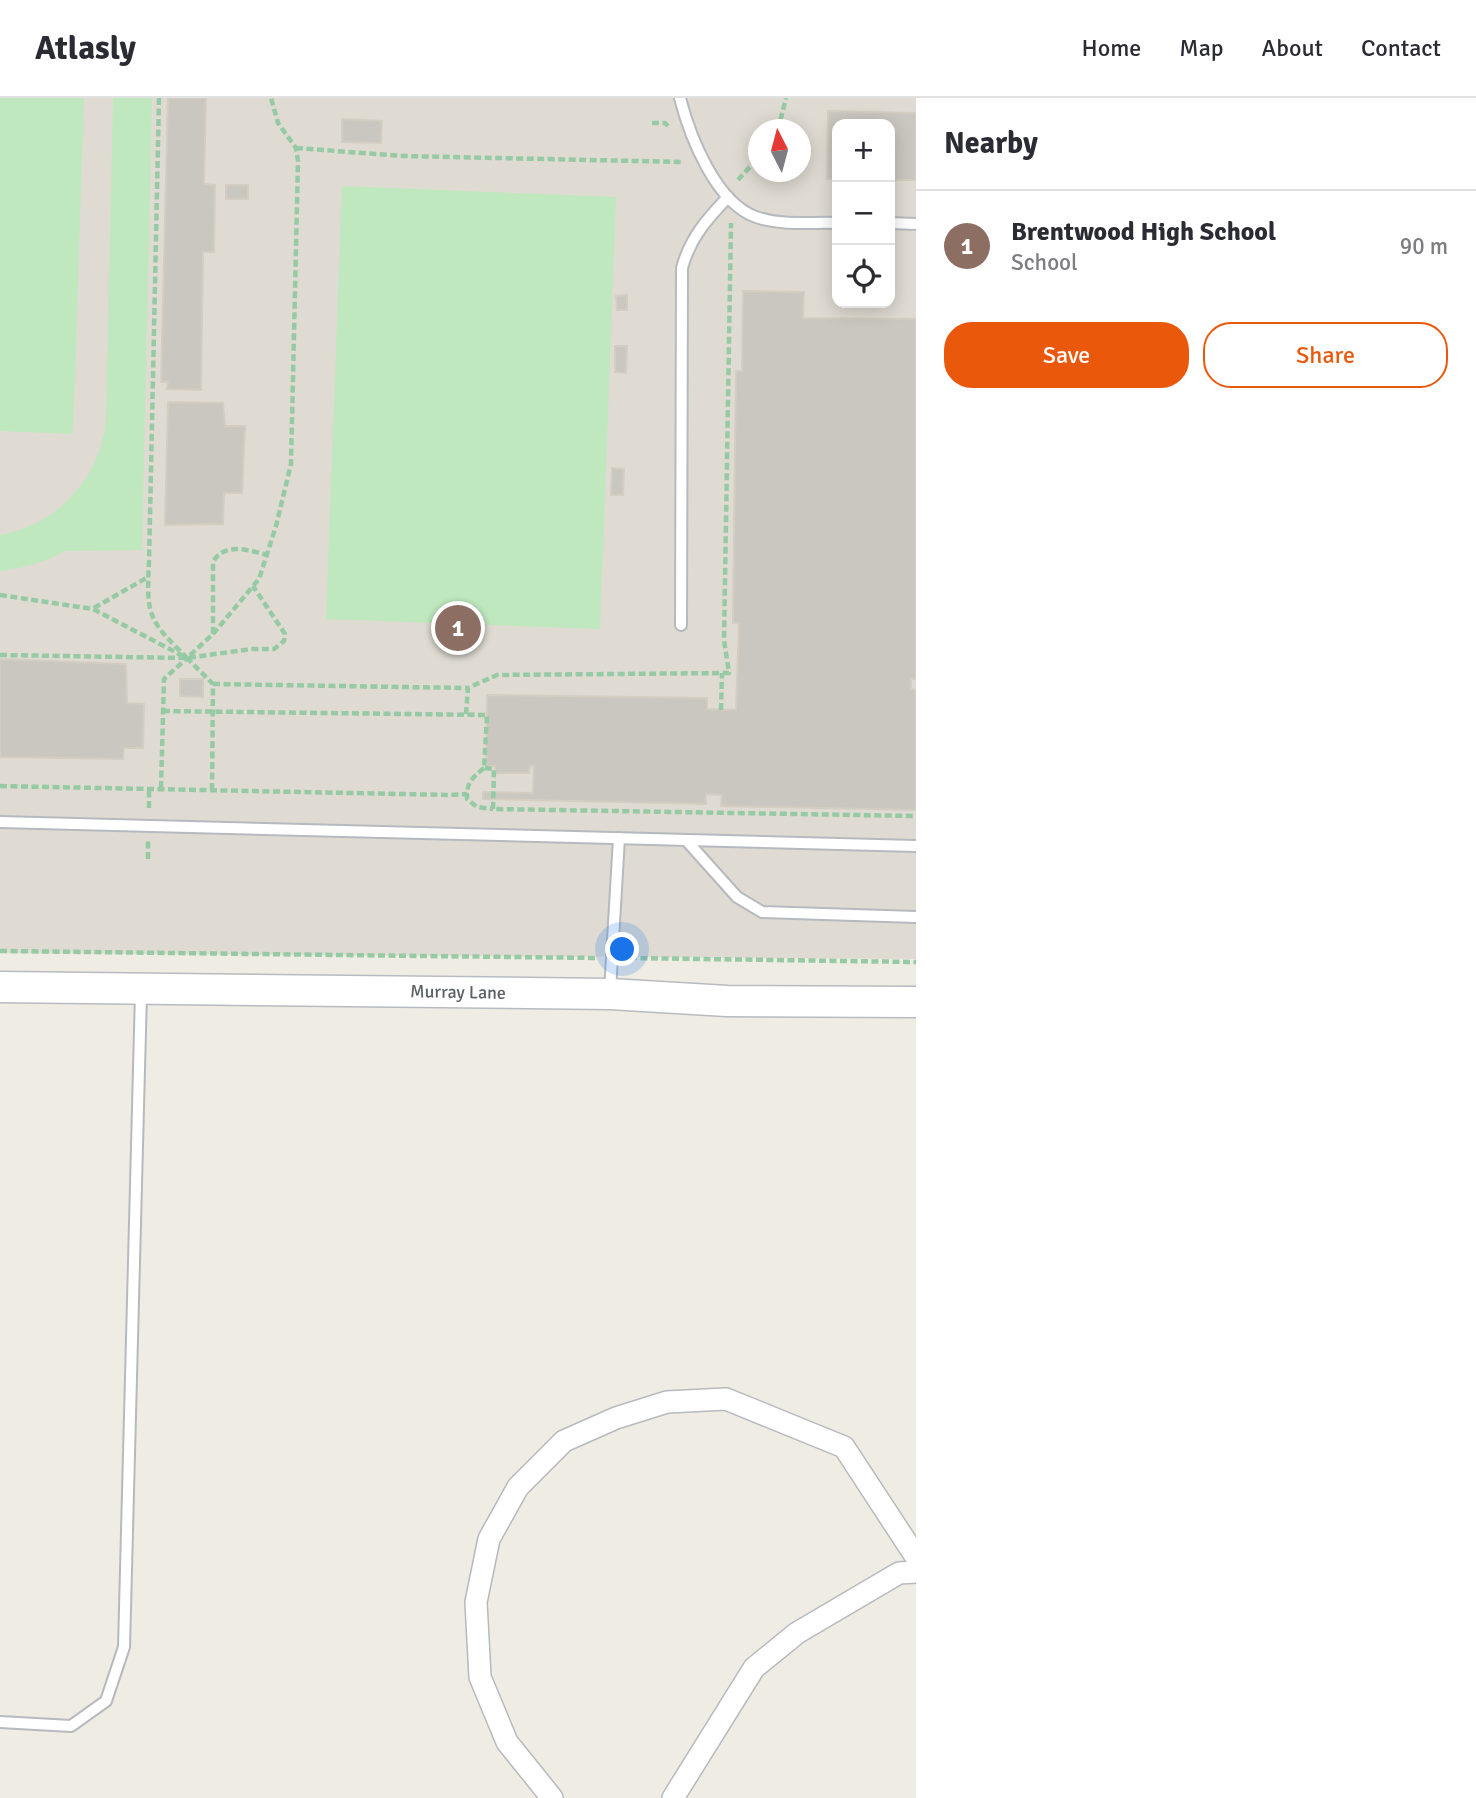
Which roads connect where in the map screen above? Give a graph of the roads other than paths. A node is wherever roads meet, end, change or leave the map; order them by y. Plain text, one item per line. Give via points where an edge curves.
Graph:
1 (680, 98) edge
2 (728, 197) junction
3 (832, 223) edge
4 (895, 223) edge
5 (916, 224) edge
6 (681, 625) dead end
7 (0, 822) edge
8 (619, 838) junction
9 (686, 841) junction
10 (916, 846) edge
11 (916, 917) edge
12 (0, 987) edge
13 (141, 989) junction
14 (610, 994) junction
15 (916, 1002) edge
16 (916, 1557) edge
17 (916, 1572) edge
18 (0, 1722) edge
19 (552, 1798) edge
20 (673, 1798) edge

1 - 2 lane via 694,141
2 - 3 lane via 744,212 764,219
2 - 6 lane via 701,226 682,268
4 - 5 lane
7 - 8 lane
8 - 9 lane
8 - 14 lane
9 - 10 lane
9 - 11 lane via 737,897 762,912
12 - 13 main road, Murray Lane
13 - 14 main road, Murray Lane
13 - 18 lane via 124,1647 106,1701 71,1726
14 - 15 main road, Murray Lane via 727,1001
16 - 19 street via 844,1447 726,1399 667,1402 564,1441 518,1487 489,1539 476,1602 480,1677 507,1742
17 - 20 street via 899,1573 797,1633 754,1668

